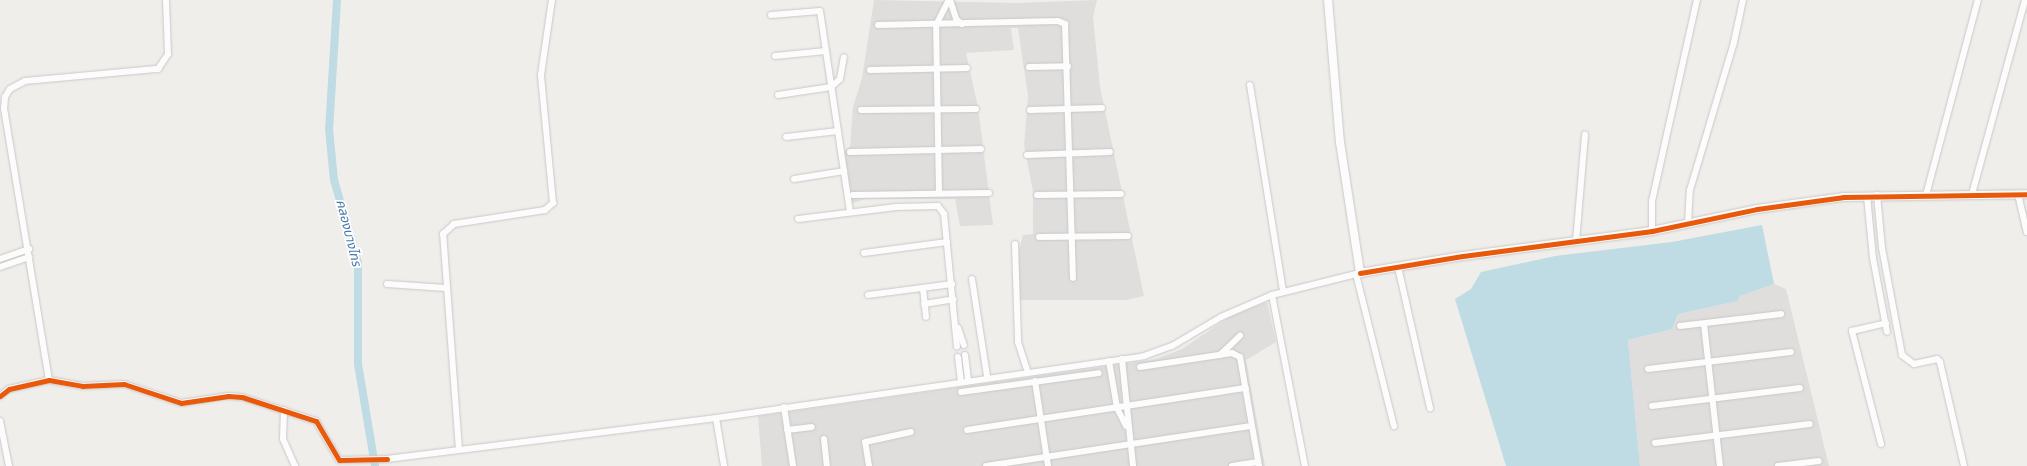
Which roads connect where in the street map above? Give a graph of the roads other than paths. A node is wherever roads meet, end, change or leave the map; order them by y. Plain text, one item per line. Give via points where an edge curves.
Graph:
1 (166, 0) edge
2 (552, 0) edge
3 (949, 0) edge
4 (1328, 0) edge
5 (1697, 0) edge
6 (1743, 0) edge
7 (1978, 0) edge
8 (2025, 0) edge
9 (771, 15) dead end
10 (963, 24) junction
11 (878, 25) dead end
12 (936, 25) junction
13 (826, 51) junction
14 (776, 56) dead end
15 (844, 57) dead end
16 (1068, 66) junction
17 (1029, 67) dead end
18 (967, 68) dead end
19 (935, 69) junction
20 (870, 70) dead end
21 (1250, 85) dead end
22 (831, 87) junction
23 (778, 95) dead end
24 (1102, 108) dead end
25 (936, 109) junction
26 (976, 109) dead end
27 (1070, 109) junction
28 (861, 110) dead end
29 (1030, 110) dead end
30 (838, 131) junction
31 (1585, 134) dead end
32 (786, 137) dead end
33 (981, 149) dead end
34 (938, 151) junction
35 (850, 152) dead end
36 (1110, 152) dead end
37 (1071, 153) junction
38 (1027, 155) dead end
39 (844, 171) junction
40 (794, 179) dead end
41 (989, 193) dead end
42 (939, 194) junction
43 (1120, 194) dead end
44 (1972, 194) junction
45 (2018, 194) junction
46 (2027, 194) edge
47 (853, 195) dead end
48 (1036, 195) dead end
49 (1072, 195) junction
50 (1877, 195) junction
51 (1926, 195) junction
52 (1867, 196) junction
53 (850, 212) junction
54 (798, 219) dead end
55 (1688, 224) junction
56 (1652, 231) junction
57 (2027, 232) edge
58 (1072, 236) junction
59 (1128, 236) dead end
60 (1039, 237) dead end
61 (946, 242) junction
62 (1576, 242) junction
63 (1015, 244) dead end
64 (29, 249) junction
65 (864, 253) dead end
66 (29, 257) junction
67 (0, 259) edge
68 (0, 267) edge
69 (1398, 267) junction
70 (1358, 274) junction
71 (1073, 278) dead end
72 (972, 279) dead end
73 (387, 284) dead end
74 (952, 284) junction
75 (446, 288) junction
76 (922, 288) junction
77 (1283, 291) junction
78 (868, 295) dead end
79 (1272, 295) junction
80 (954, 299) junction
81 (924, 304) junction
82 (1781, 314) dead end
83 (926, 317) dead end
84 (1886, 323) junction
85 (1704, 324) junction
86 (1680, 326) dead end
87 (958, 328) junction
88 (1887, 332) dead end
89 (1240, 336) dead end
90 (964, 345) dead end
91 (957, 346) dead end
92 (1791, 352) dead end
93 (965, 355) dead end
94 (1220, 356) junction
95 (958, 357) dead end
96 (1122, 359) junction
97 (1109, 361) junction
98 (1708, 362) junction
99 (1140, 367) dead end
100 (1027, 370) junction
101 (1648, 370) dead end
102 (1099, 373) dead end
103 (987, 376) junction
104 (968, 379) junction
105 (49, 380) junction
106 (961, 380) junction
107 (1036, 381) junction
108 (1246, 388) junction
109 (1800, 388) dead end
110 (961, 392) dead end
111 (0, 396) edge
112 (1713, 399) junction
113 (1128, 406) junction
114 (1652, 406) dead end
115 (784, 407) junction
116 (1117, 408) junction
117 (1430, 408) dead end
118 (284, 410) junction
119 (716, 418) junction
120 (1041, 419) junction
121 (0, 421) edge
122 (1810, 424) dead end
123 (1126, 426) junction
124 (1251, 426) junction
125 (1394, 426) dead end
126 (812, 427) dead end
127 (787, 430) junction
128 (967, 430) dead end
129 (911, 432) dead end
130 (1717, 436) junction
131 (824, 439) dead end
132 (1655, 443) dead end
133 (1129, 444) junction
134 (1881, 444) dead end
135 (459, 450) junction
136 (1046, 457) junction
137 (1819, 461) dead end
138 (1258, 464) edge
139 (9, 466) edge
140 (295, 466) edge
141 (724, 466) edge
142 (793, 466) edge
143 (827, 466) edge
144 (869, 466) edge
145 (986, 466) edge
146 (1048, 466) edge
147 (1133, 466) edge
148 (1232, 466) edge
149 (1305, 466) edge
150 (1720, 466) edge
151 (1778, 466) edge
152 (1964, 466) edge

1 - 64 street via 168,54 158,69 38,79 17,84 7,93 4,109
2 - 75 street via 541,76 553,203 545,210 448,226 443,234
3 - 10 street via 956,19
3 - 12 street
4 - 70 street via 1329,36 1340,142
5 - 56 street via 1652,201
6 - 55 street via 1734,42 1690,190
7 - 51 street
8 - 44 street
9 - 13 street via 818,9
10 - 12 street
10 - 16 street via 1062,22 1067,29
11 - 12 street
12 - 19 street
13 - 14 street
13 - 22 street
15 - 22 street via 840,79
16 - 17 street
16 - 27 street
18 - 19 street
19 - 20 street
19 - 25 street
21 - 77 street
22 - 23 street
22 - 30 street
24 - 27 street
25 - 26 street
25 - 28 street
25 - 34 street
27 - 29 street
27 - 37 street
30 - 32 street
30 - 39 street
31 - 62 street
33 - 34 street
34 - 35 street
34 - 42 street
36 - 37 street
37 - 38 street
37 - 49 street
39 - 40 street
39 - 53 street
41 - 42 street
42 - 47 street
43 - 49 street
44 - 45 street
44 - 51 street
45 - 46 street
45 - 57 street
48 - 49 street
49 - 58 street
50 - 51 street
50 - 52 street
50 - 152 street via 1882,248 1902,355 1914,364 1937,359 1940,362
52 - 55 street via 1757,209
52 - 84 street via 1873,258
53 - 54 street
53 - 61 street via 938,206 944,214
55 - 56 street
56 - 62 street
58 - 59 street
58 - 60 street
58 - 71 street
61 - 65 street
61 - 74 street
62 - 69 street
63 - 100 street via 1018,342
64 - 66 street
64 - 67 street
66 - 68 street
66 - 105 street
69 - 70 street
69 - 117 street
70 - 77 street
70 - 125 street
72 - 103 street
73 - 75 street
74 - 76 street
74 - 80 street
75 - 135 street
76 - 78 street
76 - 81 street
77 - 79 street
79 - 96 street via 1221,317 1160,351
79 - 149 street
80 - 81 street
80 - 87 street
81 - 83 street
82 - 85 street
84 - 88 street
84 - 134 street via 1852,331
85 - 86 street
85 - 98 street
87 - 90 street
87 - 91 street
89 - 94 street
92 - 98 street
93 - 104 street
94 - 99 street
94 - 108 street via 1232,353 1240,356
95 - 106 street
96 - 97 street
96 - 113 street
97 - 100 street
97 - 116 street
98 - 101 street
98 - 112 street
100 - 103 street
102 - 107 street
103 - 104 street
104 - 106 street
105 - 111 street via 9,389
105 - 118 street via 82,386 124,384 181,403 228,396 242,397
106 - 115 street
107 - 110 street
107 - 120 street
108 - 113 street
108 - 124 street
109 - 112 street
112 - 114 street
112 - 130 street
113 - 116 street
113 - 123 street
115 - 119 street
115 - 127 street
116 - 120 street
116 - 123 street
118 - 135 street via 309,418 323,427 330,450 339,460 368,461
118 - 140 street via 283,438
119 - 135 street
119 - 141 street
120 - 128 street
120 - 136 street
121 - 139 street
122 - 130 street
123 - 133 street
124 - 133 street
124 - 138 street
126 - 127 street
127 - 142 street
129 - 144 street via 865,442
130 - 132 street
130 - 150 street
131 - 143 street
133 - 136 street
133 - 147 street
136 - 145 street
136 - 146 street
137 - 151 street
138 - 148 street

